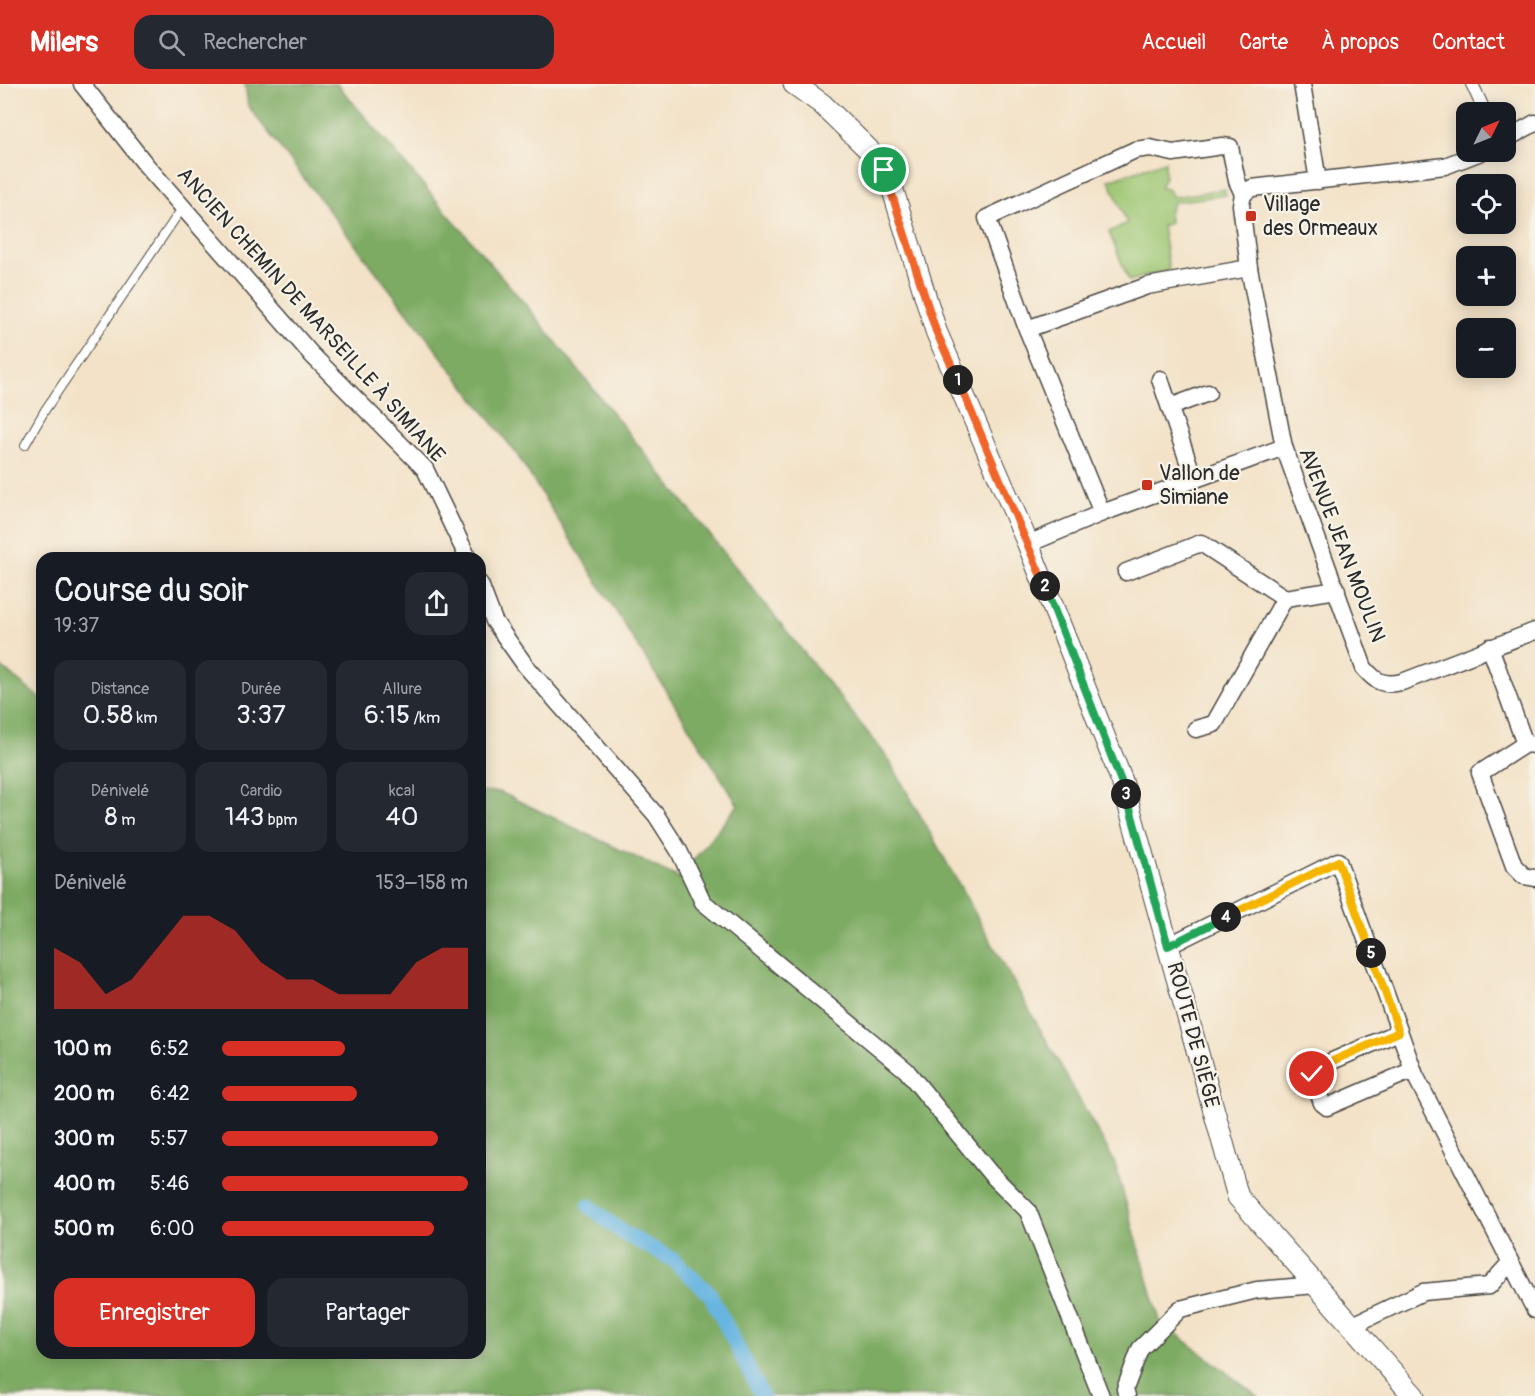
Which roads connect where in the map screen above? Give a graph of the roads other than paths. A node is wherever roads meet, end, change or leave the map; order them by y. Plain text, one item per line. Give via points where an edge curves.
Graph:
1 (82, 84) edge
2 (794, 84) edge
3 (1302, 84) edge
4 (1472, 84) edge
5 (1480, 102) edge
6 (1535, 123) edge
7 (1516, 133) edge
8 (1456, 161) edge
9 (1318, 181) junction
10 (1243, 194) junction
11 (183, 207) junction
12 (1249, 268) junction
13 (1027, 329) junction
14 (1160, 379) dead end
15 (1208, 393) dead end
16 (1170, 407) junction
17 (25, 445) dead end
18 (1284, 447) junction
19 (1194, 479) junction
20 (1102, 513) junction
21 (1028, 544) junction
22 (465, 552) edge
23 (1126, 572) dead end
24 (1336, 590) junction
25 (1285, 598) junction
26 (486, 600) edge
27 (1535, 631) edge
28 (1490, 646) junction
29 (1196, 729) dead end
30 (1530, 744) edge
31 (1535, 878) edge
32 (1168, 946) junction
33 (1399, 1032) junction
34 (1413, 1070) junction
35 (1510, 1263) junction
36 (1316, 1285) junction
37 (1535, 1310) edge
38 (1352, 1326) junction
39 (1101, 1396) edge
40 (1127, 1396) edge
41 (1414, 1396) edge

1 - 11 street, ANCIEN CHEMIN DE MARSEILLE À SIMIANE
2 - 21 street, ROUTE DE SIÈGE via 830,111 868,148 884,170 936,331
3 - 9 street
4 - 5 street
6 - 7 street
8 - 9 street
9 - 10 street via 1252,188
10 - 12 street via 1240,205
10 - 13 street via 1230,147 1173,153 1150,148 1135,150 987,218
11 - 17 lane
11 - 22 street, ANCIEN CHEMIN DE MARSEILLE À SIMIANE via 312,356 425,469
12 - 13 street via 1147,286
12 - 18 street
13 - 20 street
14 - 16 street
15 - 16 street
16 - 19 street
18 - 19 street, AVENUE JEAN MOULIN
18 - 24 street, AVENUE JEAN MOULIN
19 - 20 street, AVENUE JEAN MOULIN
20 - 21 street, AVENUE JEAN MOULIN
21 - 32 street, ROUTE DE SIÈGE via 1122,781
23 - 25 street via 1201,543
24 - 25 street
24 - 28 street, AVENUE JEAN MOULIN via 1364,668 1373,679 1386,685
25 - 29 street via 1214,724
26 - 39 street via 494,621 525,666 657,815 703,902 906,1070 990,1173 1028,1211
27 - 28 street, AVENUE JEAN MOULIN
28 - 30 street
30 - 31 street via 1480,773 1514,866 1524,876
32 - 33 street via 1338,861
32 - 36 street, ROUTE DE SIÈGE via 1238,1197
33 - 34 street
33 - 34 street via 1314,1069 1312,1074 1322,1103 1327,1107
34 - 35 street
35 - 37 street
35 - 38 street via 1489,1286 1423,1292
36 - 38 street, ROUTE DE SIÈGE
36 - 40 street via 1257,1290 1180,1309 1140,1349 1125,1389
38 - 41 street, ROUTE DE SIÈGE

